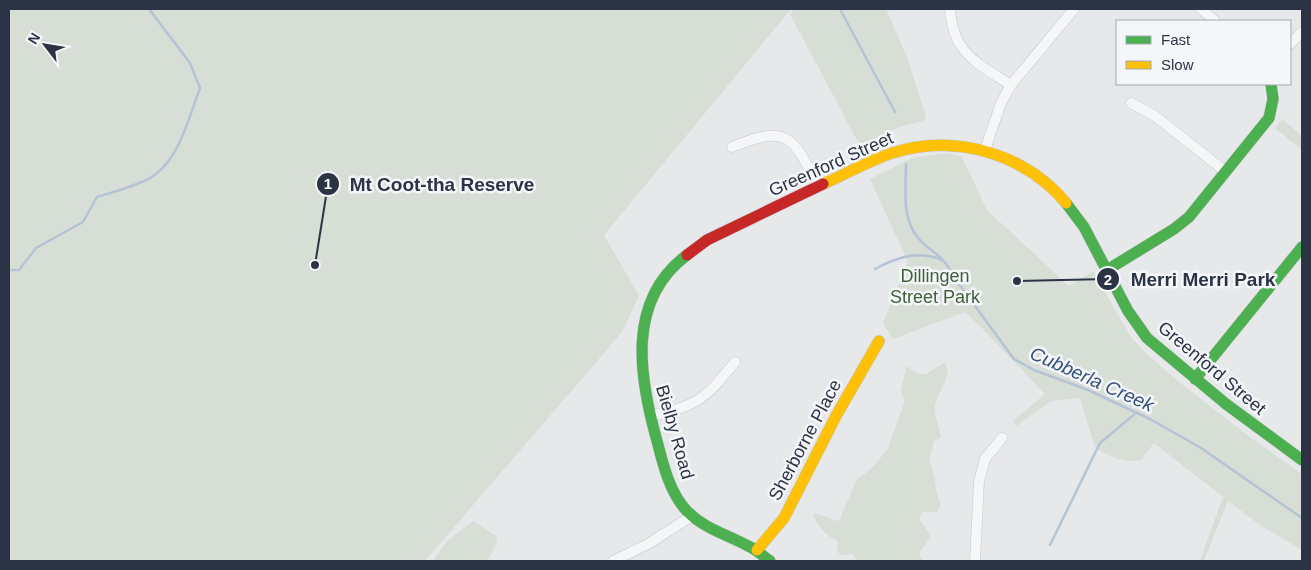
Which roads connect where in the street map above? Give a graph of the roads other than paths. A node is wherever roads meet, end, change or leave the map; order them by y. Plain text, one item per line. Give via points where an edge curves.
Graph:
1 (950, 9) edge
2 (1074, 9) edge
3 (1201, 9) edge
4 (1214, 20) edge
5 (1302, 32) edge
6 (1291, 43) edge
7 (1011, 85) junction
8 (1270, 85) edge
9 (1131, 103) dead end
10 (732, 147) dead end
11 (985, 150) junction
12 (1226, 172) junction
13 (818, 187) junction
14 (1302, 247) edge
15 (1106, 270) junction
16 (879, 341) dead end
17 (639, 349) joint
18 (735, 362) dead end
19 (1194, 379) junction
20 (650, 416) junction
21 (1002, 438) dead end
22 (1302, 460) edge
23 (692, 516) junction
24 (757, 550) junction
25 (614, 561) edge
26 (770, 561) edge
27 (975, 561) edge

1 - 7 street via 951,26 968,57
2 - 7 street
3 - 4 street
5 - 6 street
7 - 11 street via 1001,103
8 - 12 street via 1273,99 1268,118
9 - 12 street via 1156,116
10 - 13 street via 763,136 780,136 793,143 804,157
11 - 13 street, Greenford Street via 948,145 903,150
11 - 15 street, Greenford Street via 1014,161 1039,176 1062,197 1078,218
12 - 15 street via 1189,217
13 - 17 street, Greenford Street via 707,240 672,266 648,304
14 - 19 street
15 - 19 street, Greenford Street via 1139,328
16 - 24 street, Sherborne Place via 784,518
17 - 20 street, Bielby Road
18 - 20 street via 706,396 695,403
19 - 22 street, Greenford Street via 1248,423
20 - 23 street, Bielby Road via 670,486
21 - 27 street via 985,459 978,480
23 - 24 street, Bielby Road via 707,529
23 - 25 street
24 - 26 street, Bielby Road

